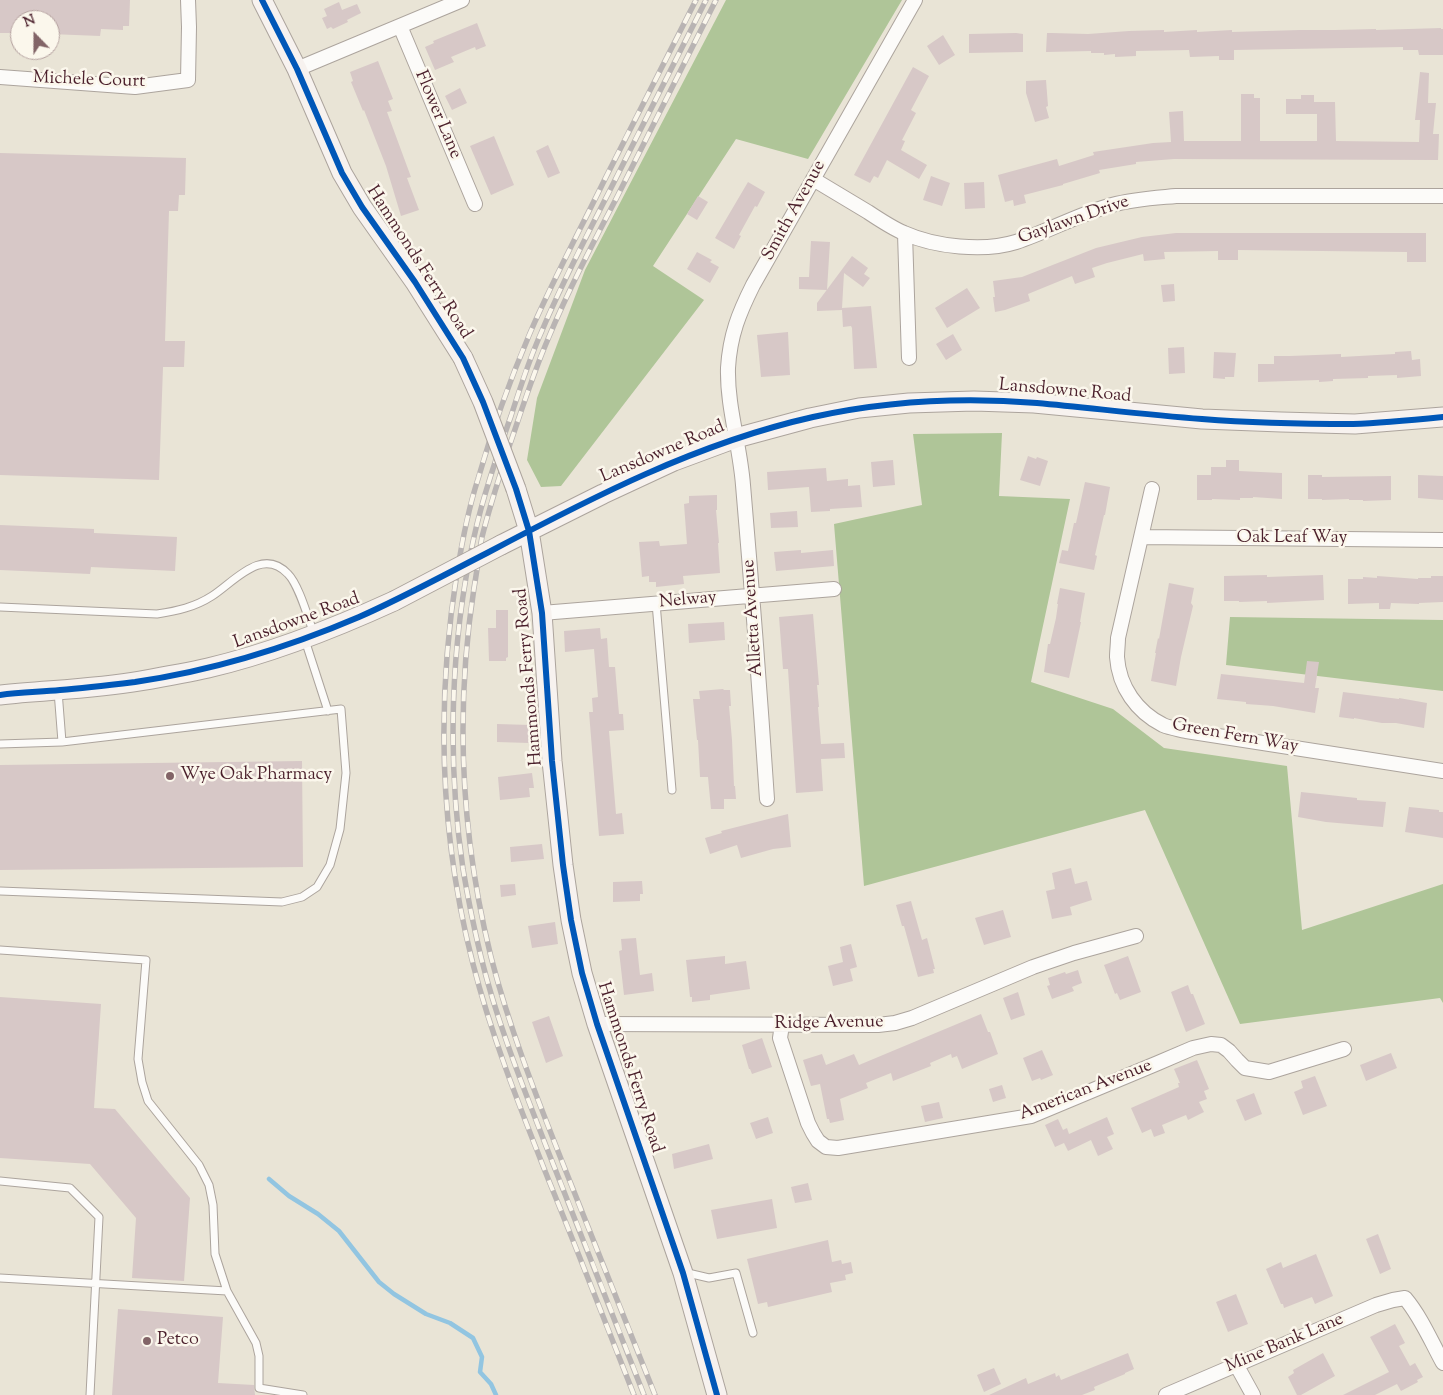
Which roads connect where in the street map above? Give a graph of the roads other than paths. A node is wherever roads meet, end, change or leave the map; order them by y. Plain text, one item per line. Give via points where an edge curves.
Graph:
1 (188, 0) edge
2 (262, 0) edge
3 (462, 0) edge
4 (915, 0) edge
5 (400, 26) junction
6 (297, 69) junction
7 (0, 77) edge
8 (813, 179) junction
9 (1443, 196) edge
10 (474, 204) dead end
11 (905, 234) junction
12 (909, 358) dead end
13 (1443, 417) edge
14 (736, 438) junction
15 (1152, 489) dead end
16 (530, 531) junction
17 (1141, 537) junction
18 (1443, 540) edge
19 (834, 589) dead end
20 (752, 596) junction
21 (656, 603) junction
22 (0, 607) edge
23 (542, 612) junction
24 (309, 636) junction
25 (0, 690) edge
26 (58, 690) junction
27 (19, 692) junction
28 (0, 694) edge
29 (328, 711) junction
30 (62, 742) junction
31 (0, 744) edge
32 (1443, 771) edge
33 (672, 790) dead end
34 (767, 799) dead end
35 (0, 891) edge
36 (1136, 936) dead end
37 (0, 950) edge
38 (597, 1024) junction
39 (782, 1025) junction
40 (1344, 1049) dead end
41 (0, 1181) edge
42 (684, 1276) junction
43 (0, 1278) edge
44 (96, 1284) junction
45 (227, 1291) junction
46 (753, 1333) dead end
47 (1443, 1363) edge
48 (1237, 1366) junction
49 (90, 1395) edge
50 (303, 1395) edge
51 (717, 1395) edge
52 (1166, 1395) edge
53 (1253, 1395) edge

1 - 7 street, Michele Court via 188,80 135,86
2 - 6 street, Hammonds Ferry Road
3 - 5 street
4 - 8 street, Smith Avenue
5 - 6 street
5 - 10 street, Flower Lane
6 - 16 street, Hammonds Ferry Road, bridge via 342,173 462,358 486,410
8 - 11 street, Gaylawn Drive
8 - 14 street, Smith Avenue via 739,314 728,367
9 - 11 street, Gaylawn Drive via 1143,198 1088,212 1015,242 994,247 948,245
11 - 12 street
13 - 14 street, Lansdowne Road via 1355,424 1281,422 1202,419 974,400 859,408
14 - 16 street, Lansdowne Road via 674,461
14 - 20 street, Alletta Avenue
15 - 17 street, Green Fern Way
16 - 23 street, Hammonds Ferry Road
16 - 24 street, Lansdowne Road, bridge via 394,601
17 - 18 street, Oak Leaf Way
17 - 32 street, Green Fern Way via 1118,638 1117,657 1125,689 1149,716 1165,726 1186,731
19 - 20 street, Nelway
20 - 21 street, Nelway
20 - 34 street, Alletta Avenue
21 - 23 street, Nelway
21 - 33 lane
22 - 24 lane via 157,614 175,612 212,596 252,567 273,564 289,574 297,587
23 - 38 street, Hammonds Ferry Road via 563,865 582,973
24 - 26 street, Lansdowne Road via 209,668 138,681
24 - 29 lane
25 - 27 street, Lansdowne Road
26 - 27 street, Lansdowne Road
26 - 30 lane
27 - 28 street, Lansdowne Road
29 - 30 lane
29 - 35 lane via 341,709 346,773 340,830 330,865 318,887 302,897 282,902
30 - 31 lane
36 - 39 street, Ridge Avenue via 1033,967 895,1023
37 - 45 lane via 146,960 138,1059 142,1082 148,1101 199,1165 209,1185 215,1254
38 - 39 street, Ridge Avenue
38 - 42 street, Hammonds Ferry Road
39 - 40 street, American Avenue via 780,1038 808,1123 818,1141 838,1148 1031,1116 1178,1054 1210,1044 1229,1050 1245,1068 1269,1072
41 - 44 lane via 70,1188 99,1217
42 - 46 lane via 692,1274 709,1278 736,1273
42 - 51 street, Hammonds Ferry Road
43 - 44 lane
44 - 45 lane
44 - 49 lane
45 - 50 lane via 256,1343 259,1388
47 - 48 street, Mine Bank Lane via 1405,1298 1376,1305
48 - 52 street, Mine Bank Lane
48 - 53 street

